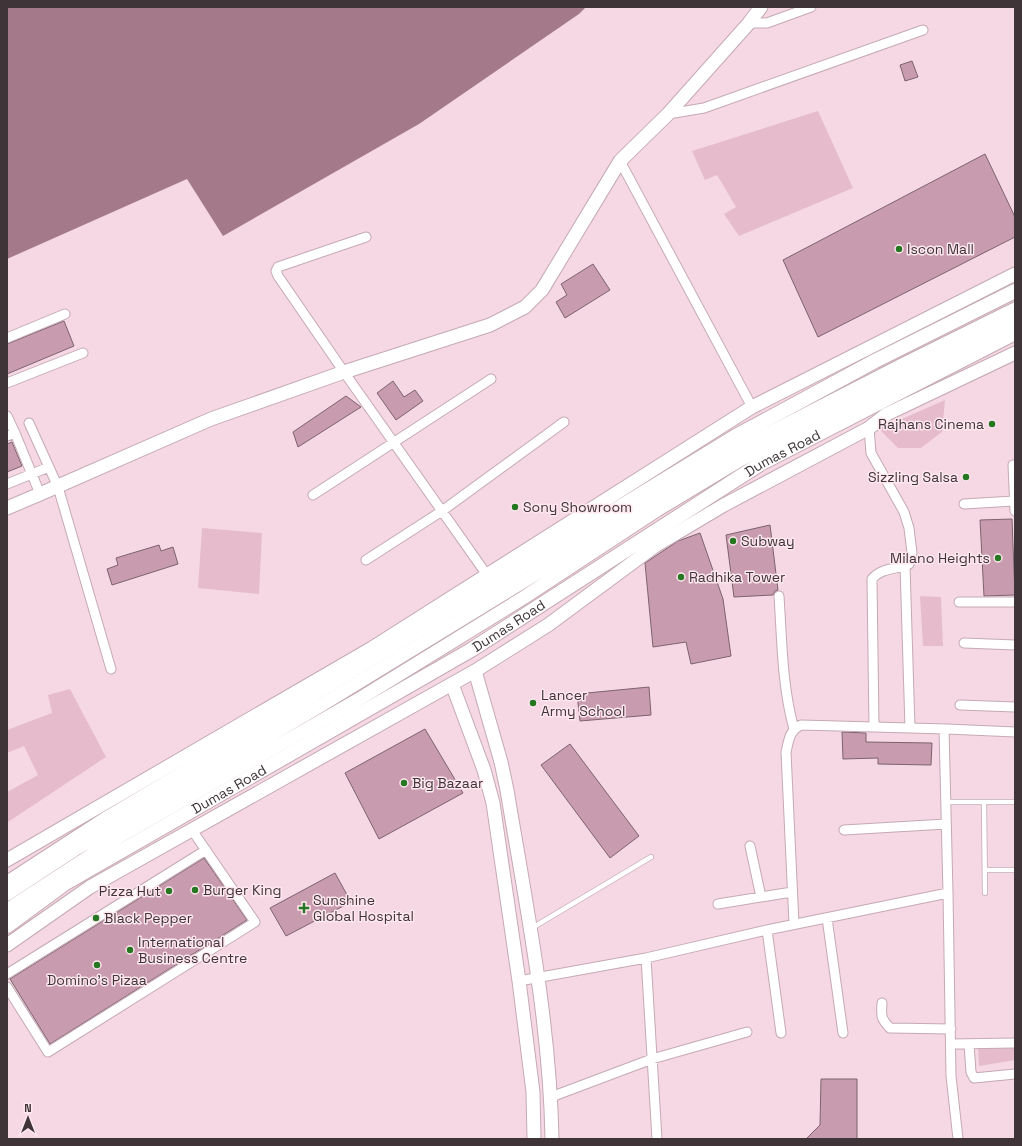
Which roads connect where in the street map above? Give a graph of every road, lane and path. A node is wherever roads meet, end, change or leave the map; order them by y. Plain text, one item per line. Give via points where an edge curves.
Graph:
1 (761, 7) edge
2 (811, 7) edge
3 (749, 23) junction
4 (923, 30) dead end
5 (668, 114) junction
6 (620, 161) junction
7 (366, 237) dead end
8 (1015, 274) edge
9 (1015, 291) edge
10 (1015, 309) edge
11 (65, 314) dead end
12 (1015, 319) edge
13 (1015, 333) edge
14 (7, 338) edge
15 (83, 352) dead end
16 (1015, 353) edge
17 (344, 372) junction
18 (490, 379) dead end
19 (7, 383) edge
20 (752, 407) junction
21 (7, 416) edge
22 (564, 422) dead end
23 (29, 423) dead end
24 (868, 428) junction
25 (11, 435) edge
26 (393, 442) junction
27 (1015, 465) edge
28 (49, 467) junction
29 (29, 475) junction
30 (7, 484) edge
31 (58, 487) junction
32 (38, 495) junction
33 (313, 495) dead end
34 (964, 504) dead end
35 (1015, 506) edge
36 (7, 508) edge
37 (442, 511) junction
38 (366, 560) dead end
39 (905, 566) junction
40 (487, 575) junction
41 (778, 596) dead end
42 (959, 602) dead end
43 (1015, 602) edge
44 (964, 643) dead end
45 (1015, 645) edge
46 (111, 669) dead end
47 (475, 671) junction
48 (452, 684) junction
49 (960, 705) dead end
50 (1015, 707) edge
51 (874, 728) junction
52 (910, 728) junction
53 (794, 729) junction
54 (944, 729) junction
55 (1015, 732) edge
56 (946, 802) junction
57 (984, 802) junction
58 (1015, 802) edge
59 (946, 824) junction
60 (192, 830) junction
61 (844, 830) dead end
62 (750, 846) dead end
63 (206, 850) junction
64 (651, 857) dead end
65 (7, 860) edge
66 (985, 870) junction
67 (1015, 870) edge
68 (7, 883) edge
69 (792, 892) junction
70 (948, 893) junction
71 (985, 893) dead end
72 (7, 894) edge
73 (761, 897) junction
74 (718, 904) dead end
75 (7, 910) edge
76 (827, 918) junction
77 (794, 924) junction
78 (7, 926) edge
79 (530, 930) junction
80 (767, 930) junction
81 (7, 945) edge
82 (646, 958) junction
83 (7, 974) edge
84 (538, 978) junction
85 (519, 981) junction
86 (7, 987) edge
87 (882, 1003) dead end
88 (950, 1029) junction
89 (747, 1032) dead end
90 (781, 1033) dead end
91 (843, 1033) dead end
92 (1015, 1043) edge
93 (951, 1044) junction
94 (969, 1044) junction
95 (652, 1059) junction
96 (1015, 1074) edge
97 (551, 1098) junction
98 (534, 1139) edge
99 (552, 1139) edge
100 (656, 1139) edge
101 (958, 1139) edge

1 - 3 street
2 - 3 street via 767,23
3 - 5 street
4 - 5 street via 704,108
5 - 6 street
6 - 17 street via 542,290 525,307 490,325
6 - 20 street
7 - 17 street via 285,264 276,271
8 - 20 street
9 - 68 main road via 875,361 736,436 104,820
10 - 72 street via 746,445 320,706 74,850
11 - 14 street
12 - 75 street via 740,460 369,693 122,835
13 - 78 main road, Dumas Road via 760,464 471,650 64,884
15 - 19 street
16 - 24 street via 887,414
17 - 26 street
17 - 31 street via 211,419
18 - 26 street
20 - 40 street
21 - 25 street
22 - 37 street
23 - 28 street
24 - 39 street via 871,453 904,512 912,553
24 - 47 street via 724,505 654,546 548,626
25 - 29 street
26 - 33 street
26 - 37 street
27 - 35 street
28 - 29 street
28 - 31 street
29 - 30 street
29 - 32 street
31 - 32 street
31 - 46 street
32 - 36 street
34 - 35 street
37 - 38 street
37 - 40 street
39 - 51 street via 880,572 872,579
39 - 52 street
40 - 65 street via 372,648
41 - 53 street via 784,680
42 - 43 street
44 - 45 street
47 - 48 street
47 - 79 street via 507,790
48 - 60 street
48 - 85 street via 484,770 493,803
49 - 50 street
51 - 52 street
51 - 53 street via 801,725
52 - 54 street
53 - 69 street via 786,752
54 - 55 street
54 - 56 street
56 - 57 lane
56 - 59 street
57 - 58 lane
57 - 66 lane
59 - 61 street
59 - 70 street
60 - 63 street
60 - 81 street via 90,887
62 - 73 street
63 - 83 street
63 - 86 street via 255,922 48,1052
64 - 79 lane
66 - 67 lane
66 - 71 lane
69 - 73 street
69 - 77 street
70 - 76 street
70 - 88 street
73 - 74 street
76 - 77 street
76 - 91 street
77 - 80 street
79 - 84 street
80 - 82 street
80 - 90 street
82 - 84 street
82 - 95 street
84 - 85 street
84 - 97 street
85 - 98 street via 533,1092
87 - 88 street via 883,1021 890,1028
88 - 93 street
89 - 95 street
92 - 94 street
93 - 94 street
93 - 101 street via 951,1076
94 - 96 street via 971,1072 974,1078
95 - 97 street
95 - 100 street
97 - 99 street

